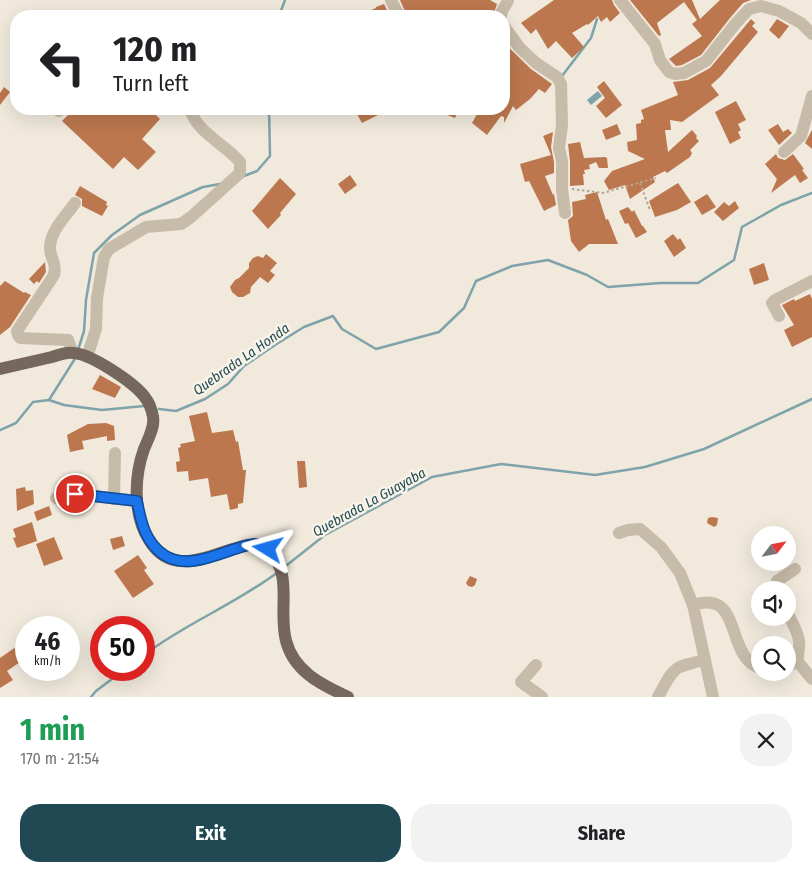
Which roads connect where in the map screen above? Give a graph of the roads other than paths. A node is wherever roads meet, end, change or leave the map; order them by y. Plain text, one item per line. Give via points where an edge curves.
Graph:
1 (502, 0) edge
2 (513, 0) edge
3 (620, 0) edge
4 (508, 1) edge
5 (759, 3) edge
6 (510, 34) edge
7 (812, 34) edge
8 (812, 96) edge
9 (192, 115) edge
10 (784, 152) dead end
11 (75, 203) dead end
12 (565, 213) dead end
13 (812, 281) edge
14 (779, 316) dead end
15 (80, 355) junction
16 (0, 368) edge
17 (115, 453) dead end
18 (56, 498) dead end
19 (114, 498) junction
20 (137, 501) junction
21 (619, 533) dead end
22 (792, 571) edge
23 (777, 581) edge
24 (693, 605) junction
25 (794, 626) edge
26 (796, 656) edge
27 (705, 660) junction
28 (751, 663) edge
29 (536, 665) dead end
30 (796, 666) edge
31 (812, 679) edge
32 (348, 697) edge
33 (542, 697) edge
34 (658, 697) edge
35 (713, 697) edge

1 - 4 street
2 - 4 street
3 - 5 street via 655,44 660,60 674,74 684,73 706,61 736,23
5 - 7 street via 801,23
6 - 12 street via 536,63 560,80 560,148
8 - 10 street via 801,136
9 - 15 street via 207,134 233,153 240,162 240,173 181,224 146,227 109,249 104,257 97,298 96,329
11 - 15 street via 52,235 49,250 56,266 54,275 17,331 20,338 68,340
13 - 14 street via 772,303
15 - 16 main road
15 - 20 main road via 132,385 151,408 154,418 138,476
17 - 19 street
18 - 19 street via 75,494
19 - 20 street
20 - 32 main road via 150,542 167,557 197,561 248,545 258,544 268,549 280,565 283,632 296,662 309,675
21 - 24 street via 640,529 661,547 680,573
22 - 23 street
24 - 27 street
24 - 28 street via 716,603 725,609 741,652
25 - 26 street via 799,642
27 - 34 street via 679,666 669,675
27 - 35 street
29 - 33 street via 522,682
30 - 31 street

